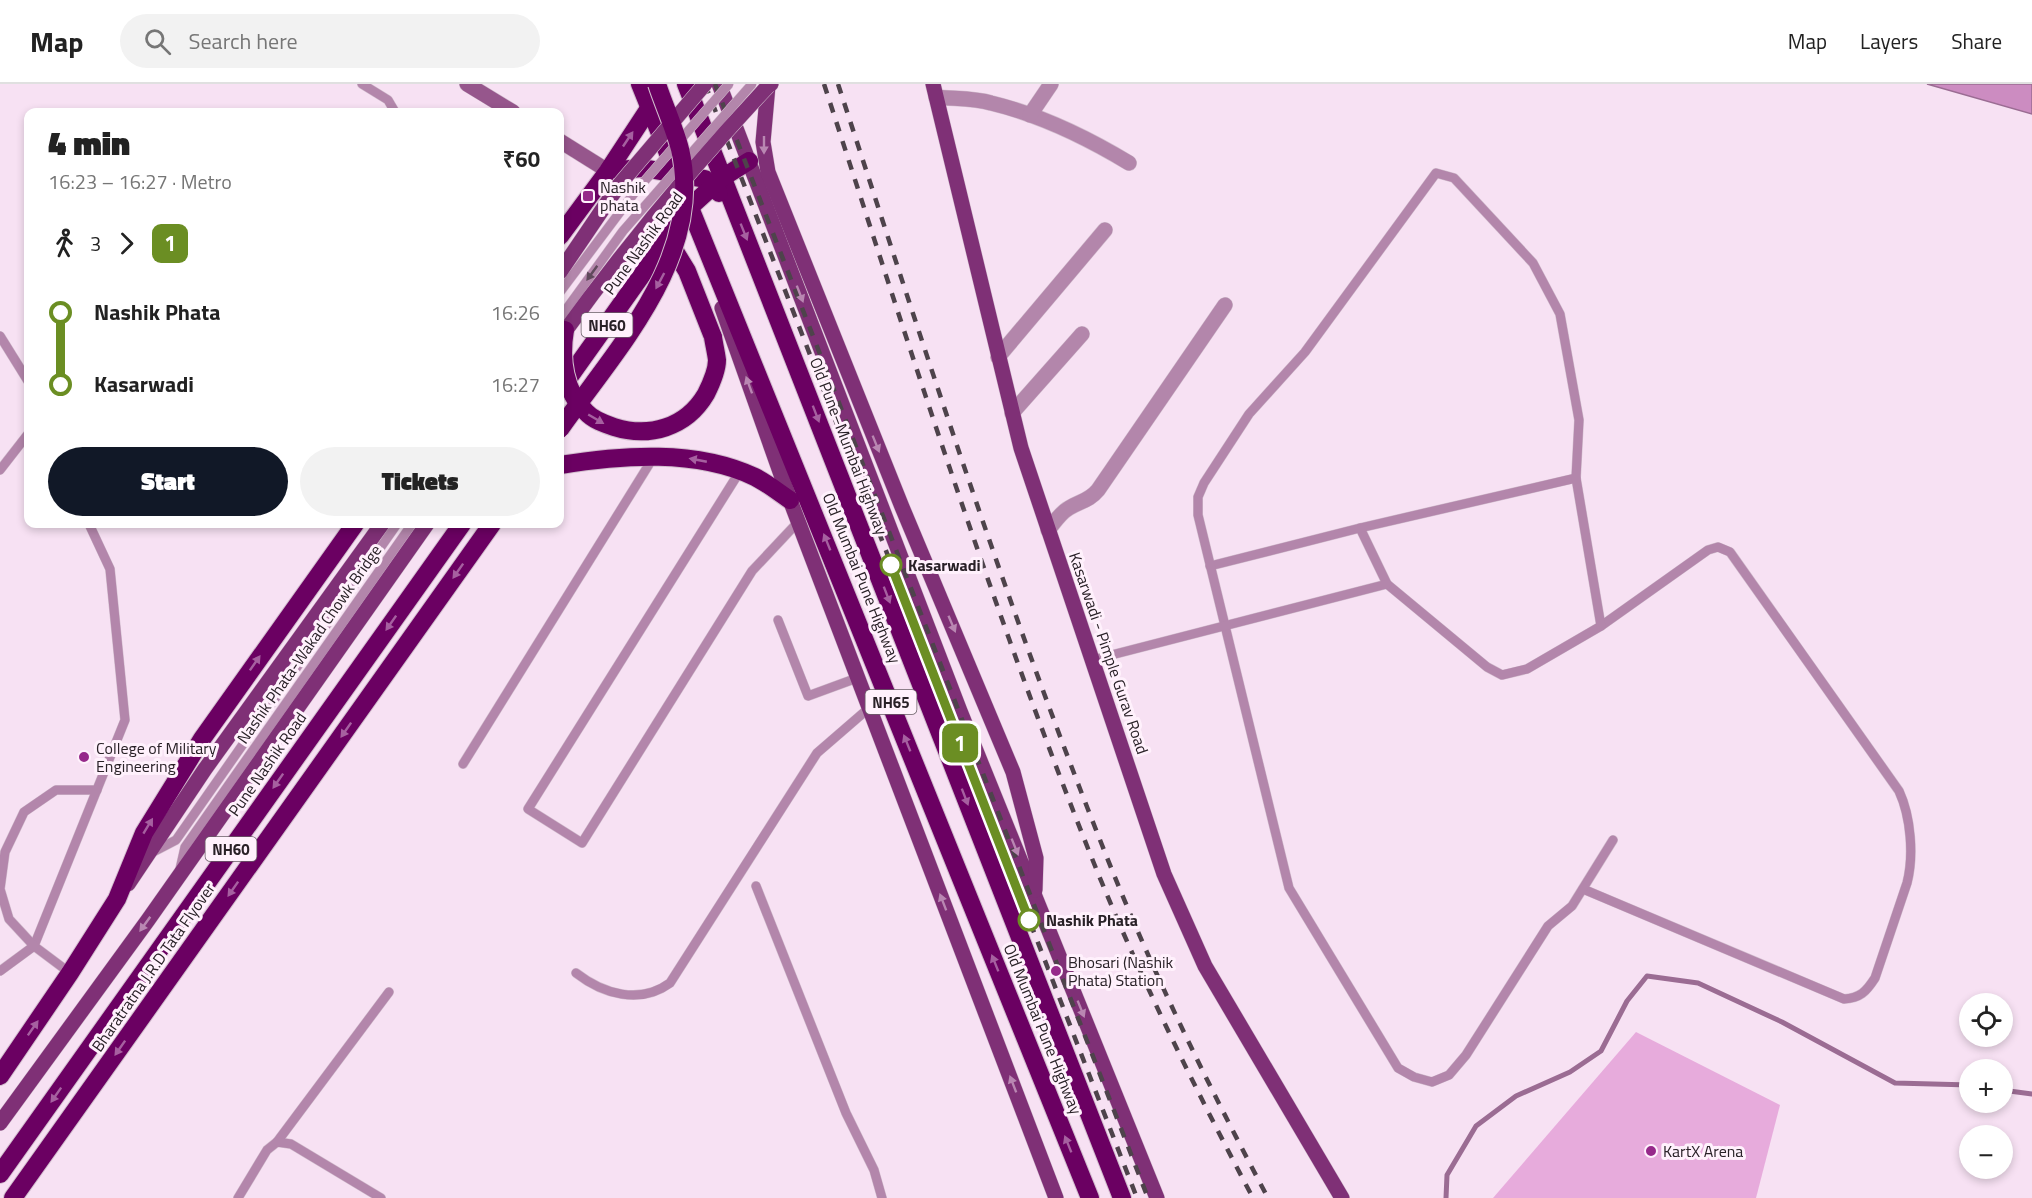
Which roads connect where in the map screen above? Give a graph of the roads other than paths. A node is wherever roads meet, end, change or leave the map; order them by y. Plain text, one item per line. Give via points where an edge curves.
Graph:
1 (362, 84) edge
2 (467, 84) edge
3 (640, 84) edge
4 (657, 84) edge
5 (686, 84) edge
6 (705, 84) edge
7 (719, 84) edge
8 (729, 84) edge
9 (752, 84) edge
10 (1051, 84) edge
11 (769, 85) edge
12 (935, 90) edge
13 (650, 107) junction
14 (392, 108) edge
15 (506, 108) edge
16 (1030, 115) junction
17 (564, 144) edge
18 (749, 161) junction
19 (1130, 163) dead end
20 (608, 171) junction
21 (678, 175) junction
22 (717, 182) junction
23 (691, 206) junction
24 (1105, 230) dead end
25 (564, 231) edge
26 (668, 240) junction
27 (705, 240) junction
28 (564, 266) edge
29 (687, 271) junction
30 (564, 287) edge
31 (1225, 305) dead end
32 (564, 324) edge
33 (564, 325) edge
34 (1082, 334) dead end
35 (0, 336) edge
36 (998, 357) junction
37 (564, 369) edge
38 (24, 375) edge
39 (564, 384) edge
40 (1012, 413) junction
41 (564, 423) edge
42 (24, 439) edge
43 (653, 458) junction
44 (564, 464) edge
45 (0, 470) edge
46 (740, 471) junction
47 (1576, 478) junction
48 (790, 500) junction
49 (798, 522) junction
50 (91, 528) edge
51 (352, 528) edge
52 (379, 528) edge
53 (395, 528) edge
54 (409, 528) edge
55 (424, 528) edge
56 (459, 528) edge
57 (489, 528) edge
58 (1360, 528) junction
59 (1048, 530) junction
60 (1210, 566) junction
61 (1387, 584) junction
62 (778, 620) dead end
63 (1225, 626) junction
64 (1601, 626) junction
65 (1092, 660) junction
66 (857, 678) junction
67 (869, 708) junction
68 (463, 764) dead end
69 (98, 790) junction
70 (1613, 840) dead end
71 (150, 853) junction
72 (178, 876) junction
73 (756, 886) dead end
74 (1583, 889) junction
75 (1035, 896) junction
76 (117, 899) junction
77 (34, 946) junction
78 (0, 971) edge
79 (70, 973) junction
80 (576, 973) dead end
81 (389, 992) dead end
82 (0, 1076) edge
83 (0, 1123) edge
84 (277, 1142) junction
85 (0, 1174) edge
86 (13, 1198) edge
87 (238, 1198) edge
88 (381, 1198) edge
89 (882, 1198) edge
90 (1056, 1198) edge
91 (1090, 1198) edge
92 (1122, 1198) edge
93 (1157, 1198) edge
94 (1342, 1198) edge

1 - 14 lane via 388,100
2 - 15 street
3 - 13 highway, Old Mumbai Pune Highway
4 -> 41 highway, bridge via 680,149 680,232 669,266 649,303
5 - 22 highway, Old Pune–Mumbai Highway
6 - 28 main road, bridge via 619,185
7 - 18 main road
8 - 30 lane, bridge via 635,192
9 -> 32 lane, bridge via 623,231
10 - 16 street
11 - 33 main road, bridge via 705,153
11 -> 75 main road via 763,142 768,172 1013,772 1036,858
12 - 16 street
12 - 36 main road, Kasarwadi - Pimple Gurav Road
20 -> 13 highway
13 - 21 highway, Old Mumbai Pune Highway
16 - 19 street via 1088,138
17 - 20 street
18 - 22 highway, Pune Nashik Road
18 -> 75 main road via 890,532
20 - 21 highway via 643,168
20 - 25 highway
21 - 22 highway
21 - 23 highway, Old Mumbai Pune Highway
22 - 23 highway, Pune Nashik Road / NH60
22 -> 92 highway, Old Pune–Mumbai Highway / NH65 via 735,210
23 - 26 highway, Pune Nashik Road / NH60
23 - 27 highway, Old Mumbai Pune Highway / NH65
24 - 36 street
26 - 29 highway
26 - 39 highway, Pune Nashik Road / NH60
27 - 29 highway
48 -> 27 main road via 722,309
91 -> 27 highway, Old Mumbai Pune Highway / NH65
37 -> 29 highway, bridge via 573,395 586,413 603,423 650,433 686,417 712,384 717,361
31 - 59 street via 1098,490 1090,500 1061,514
34 - 40 street
35 - 38 lane
36 - 40 main road, Kasarwadi - Pimple Gurav Road
40 - 59 main road, Kasarwadi - Pimple Gurav Road
42 - 45 lane
43 - 44 highway
46 -> 43 highway via 684,458
43 - 68 lane
46 - 48 highway
46 - 49 lane via 528,809 582,843 752,571
47 - 58 lane
47 - 60 lane via 1576,402 1556,302 1533,263 1454,178 1436,172 1305,352 1249,414 1204,483 1198,497 1198,515
47 - 64 lane
48 - 49 main road
49 - 66 main road
50 - 69 lane via 110,569 125,720
76 -> 51 highway via 144,833 202,739
52 - 71 main road via 205,769
53 - 71 lane, Nashik Phata-Wakad Chowk Bridge via 176,840
54 - 72 lane, Nashik Phata-Wakad Chowk Bridge via 185,847
55 - 72 main road, Bharatratna J.R.D Tata Flyover
56 -> 85 highway, Pune Nashik Road / NH60
57 -> 86 highway, Bharatratna J.R.D Tata Flyover
58 - 60 lane
58 - 61 lane
59 - 65 main road, Kasarwadi - Pimple Gurav Road
60 - 63 lane
61 - 63 lane
61 - 64 lane via 1487,667 1502,675 1527,669
62 - 66 lane via 808,696
63 - 65 lane
63 - 74 lane via 1289,888 1398,1068 1432,1082 1449,1075 1466,1055 1548,926 1572,906
64 - 74 lane via 1708,550 1718,547 1730,552 1899,791 1905,805 1911,868 1875,978 1856,998 1844,999
65 - 94 main road, Kasarwadi - Pimple Gurav Road via 1164,874 1204,966
66 - 67 main road
67 - 80 lane via 817,753 670,983 656,993 614,994 594,987
90 -> 67 main road
69 - 77 lane
69 - 77 lane via 56,790 24,812 5,852 0,888 9,919
70 - 74 lane
71 - 76 main road
72 -> 83 main road, Bharatratna J.R.D Tata Flyover
73 - 89 lane via 846,1113 874,1170
75 -> 93 main road
76 - 79 highway
77 - 78 lane
77 - 79 lane
82 -> 79 highway
81 - 84 lane
84 - 87 lane via 267,1150
84 - 88 lane via 291,1144

